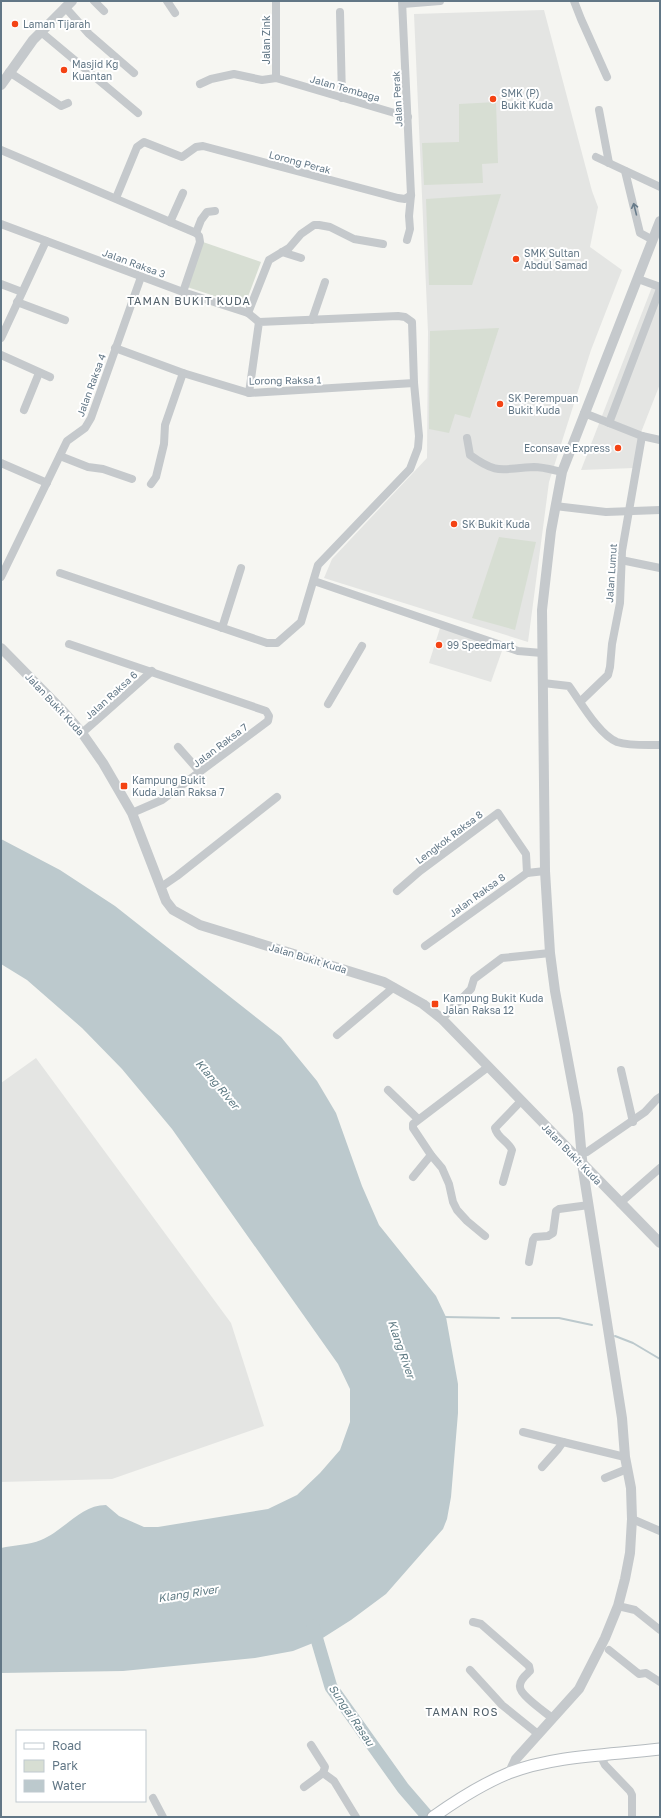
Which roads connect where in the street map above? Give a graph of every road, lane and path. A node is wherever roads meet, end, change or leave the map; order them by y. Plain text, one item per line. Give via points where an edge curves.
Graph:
1 (94, 1) edge
2 (167, 1) edge
3 (276, 1) edge
4 (440, 1) edge
5 (574, 1) edge
6 (403, 3) edge
7 (69, 4) edge
8 (104, 11) dead end
9 (340, 12) dead end
10 (175, 13) dead end
11 (41, 32) junction
12 (9, 72) junction
13 (134, 73) dead end
14 (607, 77) dead end
15 (276, 78) junction
16 (200, 84) dead end
17 (1, 85) edge
18 (342, 98) junction
19 (68, 103) dead end
20 (599, 110) dead end
21 (138, 114) dead end
22 (408, 117) junction
23 (1, 150) edge
24 (596, 157) dead end
25 (609, 163) junction
26 (625, 171) junction
27 (660, 187) edge
28 (183, 193) dead end
29 (411, 195) junction
30 (116, 198) junction
31 (215, 211) dead end
32 (660, 221) edge
33 (170, 222) junction
34 (1, 224) edge
35 (196, 233) junction
36 (407, 240) dead end
37 (653, 240) junction
38 (46, 241) junction
39 (384, 244) dead end
40 (282, 252) junction
41 (302, 258) dead end
42 (141, 277) junction
43 (638, 279) junction
44 (325, 282) dead end
45 (1, 284) edge
46 (660, 288) edge
47 (22, 292) junction
48 (183, 292) junction
49 (17, 302) junction
50 (248, 313) junction
51 (65, 320) dead end
52 (312, 320) junction
53 (259, 322) junction
54 (4, 323) edge
55 (1, 338) edge
56 (116, 348) junction
57 (1, 355) edge
58 (39, 373) junction
59 (183, 373) junction
60 (50, 377) dead end
61 (414, 383) junction
62 (249, 392) junction
63 (24, 410) dead end
64 (584, 413) junction
65 (608, 423) junction
66 (642, 436) junction
67 (467, 438) dead end
68 (660, 440) edge
69 (60, 456) junction
70 (1, 463) edge
71 (562, 472) junction
72 (132, 479) dead end
73 (47, 483) junction
74 (151, 484) dead end
75 (555, 506) junction
76 (660, 510) edge
77 (629, 511) junction
78 (622, 560) junction
79 (241, 568) dead end
80 (660, 568) edge
81 (60, 573) dead end
82 (1, 577) edge
83 (314, 581) junction
84 (222, 628) junction
85 (69, 644) dead end
86 (362, 646) dead end
87 (1, 648) edge
88 (542, 653) junction
89 (152, 671) junction
90 (543, 683) junction
91 (581, 701) junction
92 (328, 704) dead end
93 (82, 733) junction
94 (660, 745) edge
95 (178, 747) dead end
96 (200, 772) junction
97 (277, 797) dead end
98 (132, 813) junction
99 (545, 871) junction
100 (527, 873) junction
101 (160, 887) junction
102 (396, 891) dead end
103 (425, 946) dead end
104 (550, 953) junction
105 (394, 987) junction
106 (442, 1019) junction
107 (337, 1035) dead end
108 (488, 1067) junction
109 (621, 1070) dead end
110 (388, 1090) dead end
111 (660, 1098) edge
112 (521, 1102) junction
113 (578, 1117) junction
114 (418, 1119) junction
115 (633, 1122) junction
116 (579, 1130) junction
117 (564, 1145) junction
118 (586, 1152) junction
119 (431, 1155) junction
120 (585, 1167) junction
121 (660, 1168) edge
122 (413, 1177) dead end
123 (503, 1182) dead end
124 (610, 1193) junction
125 (620, 1203) junction
126 (589, 1204) junction
127 (485, 1236) dead end
128 (658, 1238) edge
129 (530, 1262) dead end
130 (522, 1432) dead end
131 (563, 1442) junction
132 (625, 1457) junction
133 (542, 1467) dead end
134 (627, 1469) junction
135 (605, 1478) dead end
136 (632, 1519) junction
137 (660, 1531) edge
138 (618, 1606) junction
139 (473, 1622) dead end
140 (660, 1630) edge
141 (610, 1650) dead end
142 (470, 1670) dead end
143 (660, 1682) edge
144 (552, 1718) junction
145 (538, 1734) junction
146 (311, 1745) dead end
147 (660, 1749) edge
148 (600, 1755) junction
149 (510, 1772) junction
150 (323, 1774) junction
151 (304, 1787) dead end
152 (153, 1798) dead end
153 (163, 1817) edge
154 (356, 1817) edge
155 (433, 1817) edge
156 (632, 1817) edge

1 - 8 street
2 - 10 street
3 - 15 street, Jalan Zink
4 - 6 street
5 - 14 street
6 - 22 street, Jalan Perak
7 - 11 street
7 - 13 street via 89,34
9 - 18 street
11 - 12 street
11 - 21 street
12 - 17 street
12 - 19 street via 61,106
15 - 16 street, Jalan Tembaga via 262,80 234,74
15 - 18 street, Jalan Tembaga
18 - 22 street, Jalan Tembaga
20 - 25 street
22 - 29 street, Jalan Perak
23 - 30 street
24 - 25 street
25 - 26 street
26 - 27 street
37 -> 26 street via 640,233
28 - 33 street
29 - 30 street, Lorong Perak via 405,199 398,198 203,146 196,147 187,158 177,156 148,142 140,143
29 - 36 street, Jalan Perak via 410,229
30 - 33 street
31 - 35 street via 207,212
32 - 37 street
33 - 35 street
34 - 38 street, Jalan Raksa 3
35 - 48 street via 200,242
37 - 43 street
38 - 42 street, Jalan Raksa 3
38 - 47 street
39 - 40 street via 354,239 330,227 319,225 301,234
40 - 41 street
40 - 50 street via 266,265
42 - 48 street, Jalan Raksa 3
42 - 56 street, Jalan Raksa 4
43 - 46 street
43 - 64 street
44 - 52 street
45 - 47 street
46 - 65 street
47 - 49 street
48 - 50 street, Jalan Raksa 3
49 - 51 street
49 - 54 street
50 - 53 street, Jalan Raksa 3
52 - 53 street
52 - 61 street via 398,316 410,319 413,326
53 - 62 street
54 - 55 street
56 - 59 street, Lorong Raksa 1
56 - 69 street, Jalan Raksa 4 via 91,418 85,428 67,441
57 - 58 street
58 - 60 street
58 - 63 street
59 - 62 street, Lorong Raksa 1
59 - 74 street via 165,425 164,444 156,477
61 - 62 street, Lorong Raksa 1
61 - 83 street via 419,436 418,448 410,469 318,566
64 - 65 street
64 - 71 street
65 - 66 street
66 - 68 street
66 - 77 street, Jalan Lumut
67 - 71 street via 470,455 481,464 497,470 536,467
69 - 72 street
69 - 73 street, Jalan Raksa 4
70 - 73 street
71 - 75 street
73 - 82 street, Jalan Raksa 4
75 - 77 street via 600,512
75 - 88 street via 542,610
76 - 77 street
77 - 78 street, Jalan Lumut
78 - 80 street
78 - 91 street, Jalan Lumut via 620,603 608,675
79 - 84 street
81 - 84 street
83 - 84 street via 301,622 277,643 267,643
83 - 88 street via 518,651
85 - 89 street
86 - 92 street
87 - 93 street, Jalan Bukit Kuda
88 - 90 street
89 - 93 street, Jalan Raksa 6
89 - 96 street, Jalan Raksa 7 via 266,711 269,716 268,722
90 - 91 street via 569,686
90 - 99 street
91 - 94 street via 595,723 615,741 622,744
93 - 98 street, Jalan Bukit Kuda
95 - 96 street
96 - 98 street, Jalan Raksa 7 via 162,800
97 - 101 street
98 - 101 street, Jalan Bukit Kuda
99 - 100 street, Jalan Raksa 8
99 - 104 street
100 - 102 street, Lengkok Raksa 8 via 526,854 498,813
100 - 103 street, Jalan Raksa 8
101 - 105 street, Jalan Bukit Kuda via 173,910 200,925
104 - 106 street via 502,958 474,979 471,989
104 - 113 street
105 - 106 street, Jalan Bukit Kuda
105 - 107 street
106 - 108 street, Jalan Bukit Kuda
108 - 112 street, Jalan Bukit Kuda
108 - 114 street
109 - 115 street
110 - 114 street
111 - 115 street
112 - 117 street, Jalan Bukit Kuda
112 - 123 street via 495,1128 496,1133 512,1150
113 - 116 street
113 - 118 street
114 - 119 street via 413,1128
115 - 118 street
116 - 117 street via 574,1145
116 - 120 street
117 - 120 street, Jalan Bukit Kuda
118 - 120 street
119 - 122 street
119 - 127 street via 442,1168 457,1210
120 - 124 street, Jalan Bukit Kuda
120 - 126 street
121 - 125 street
124 - 125 street, Jalan Bukit Kuda
124 - 126 street via 599,1187 595,1188
125 - 128 street, Jalan Bukit Kuda
126 - 129 street via 556,1211 553,1233 535,1237
126 - 132 street via 622,1418
130 - 131 street
131 - 132 street
131 - 133 street
132 - 134 street
134 - 135 street
134 - 136 street via 631,1488
136 - 137 street
136 - 138 street via 626,1579
138 - 140 street via 635,1610
138 - 144 street via 579,1689
139 - 144 street via 481,1624 529,1666 530,1671 522,1680 520,1687 522,1693
141 - 143 street via 639,1674 646,1674
142 - 145 street via 502,1705
144 - 145 street
145 - 149 street via 516,1759
146 - 150 street via 325,1767
147 - 148 main road
148 - 149 main road via 544,1763
148 - 156 street via 605,1765 630,1791
149 - 155 main road via 466,1794
150 - 151 street
150 - 154 street via 334,1781
152 - 153 street

